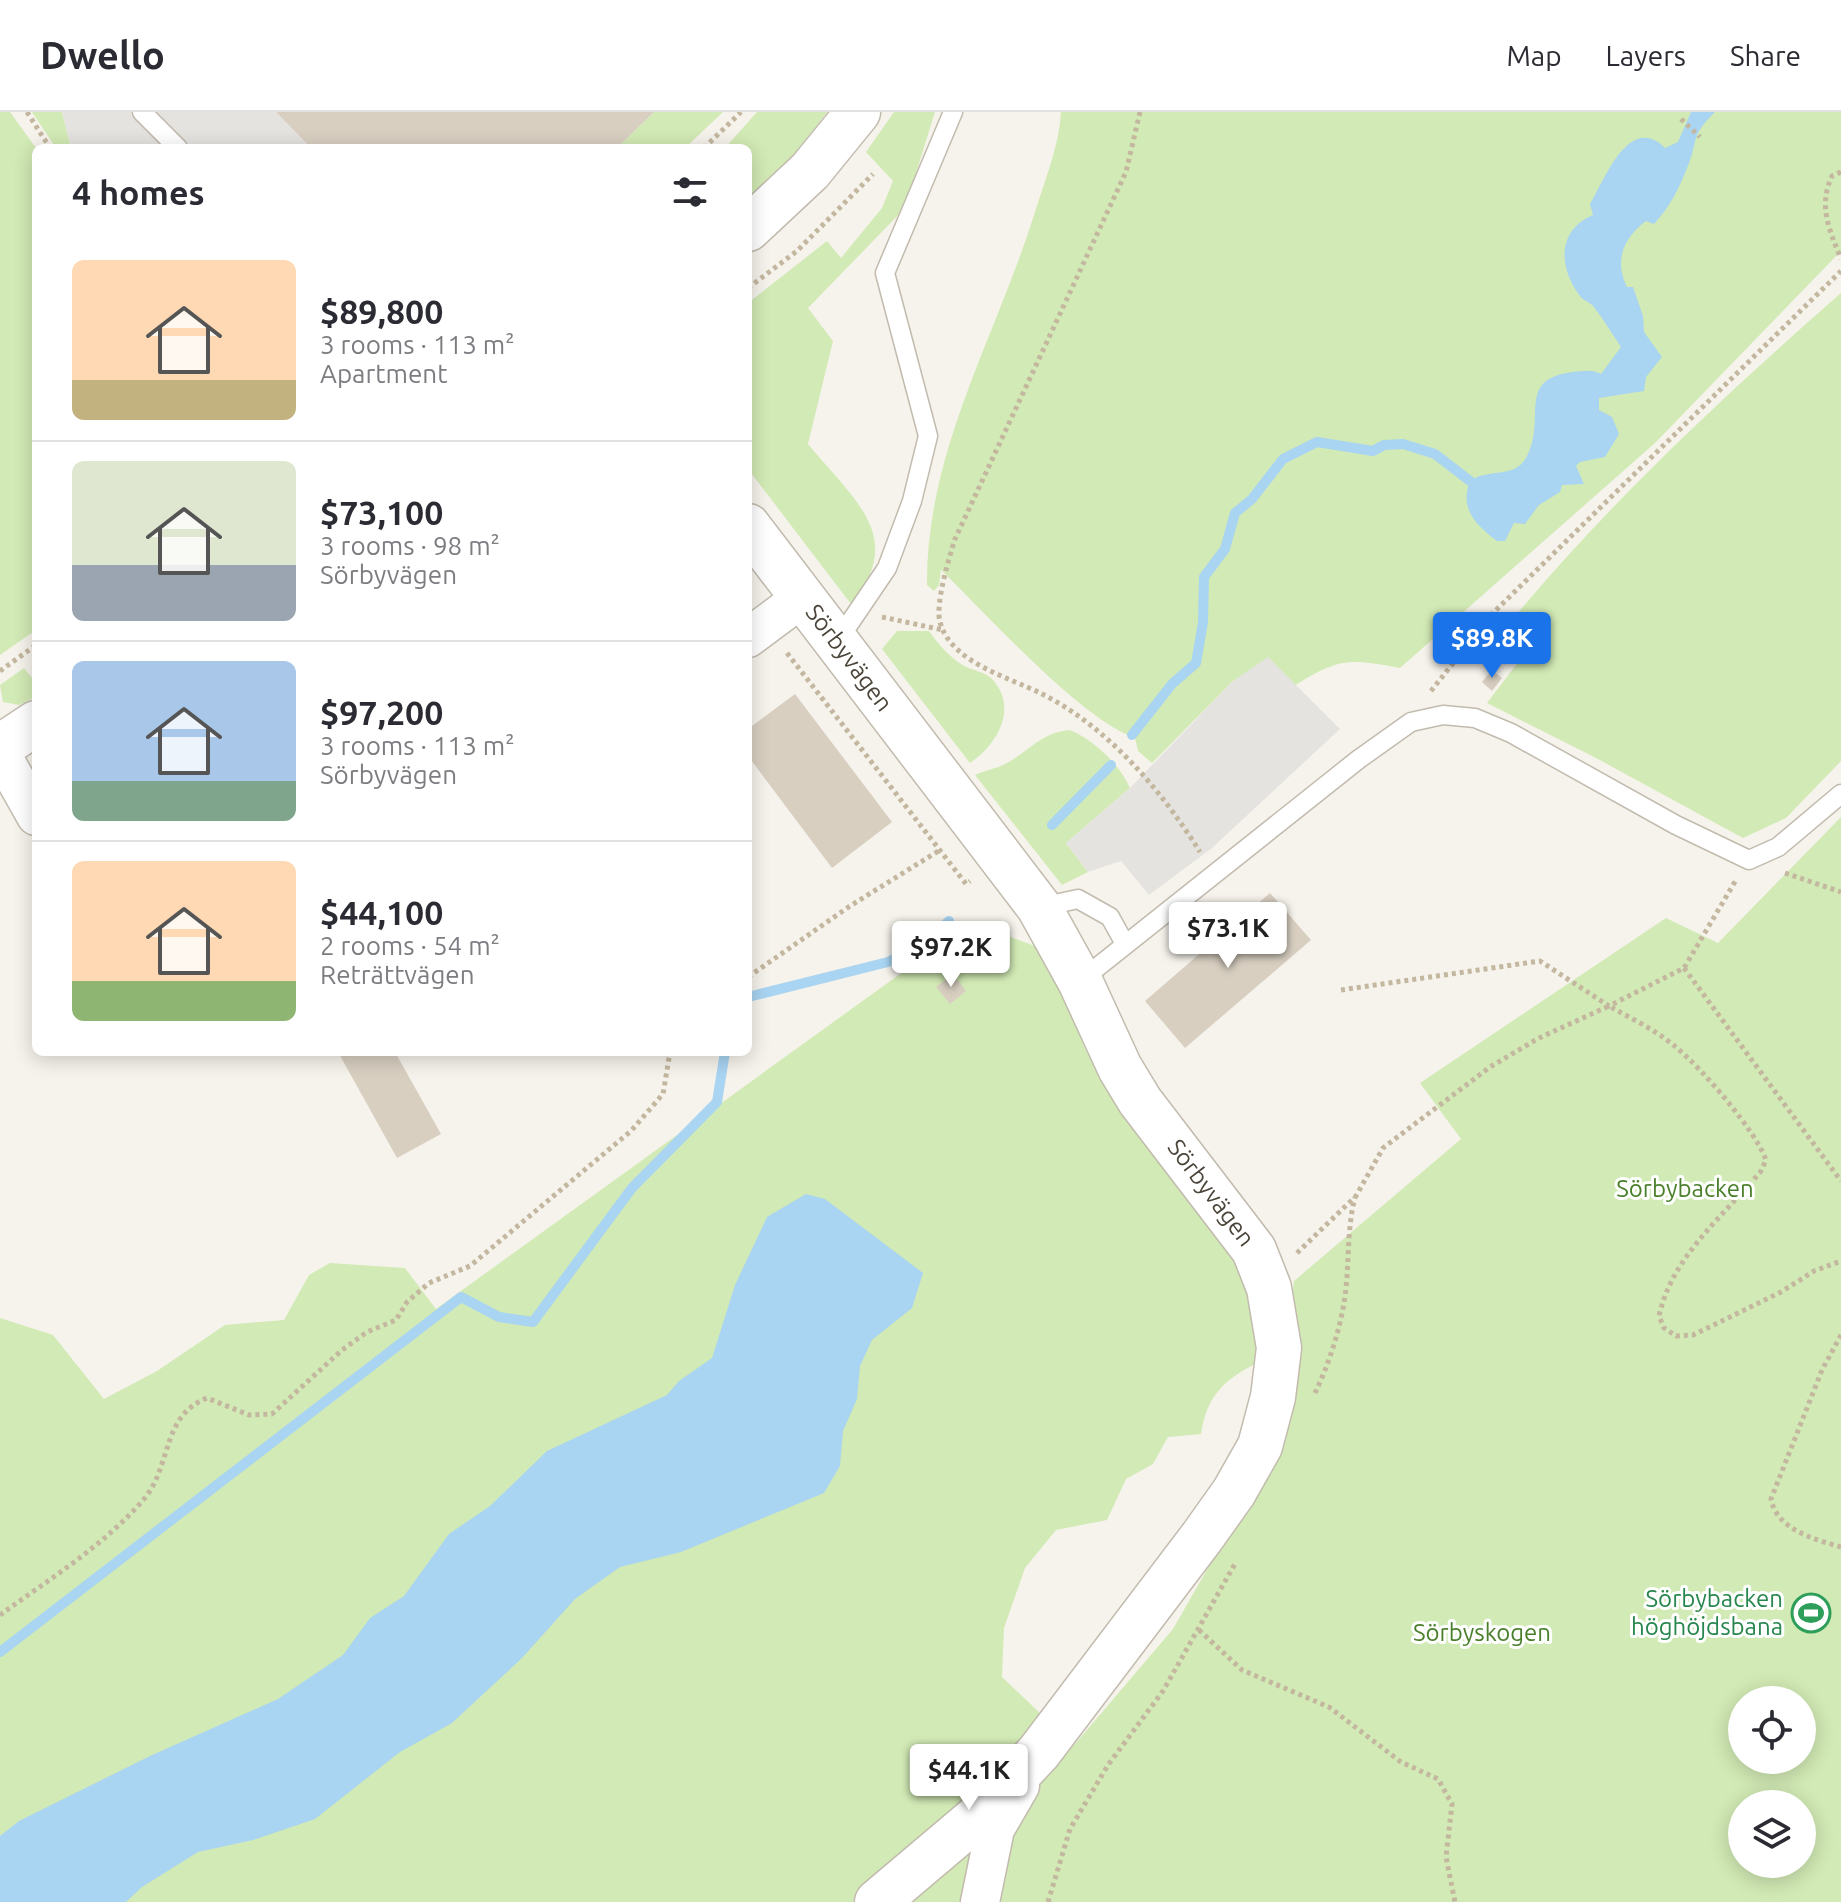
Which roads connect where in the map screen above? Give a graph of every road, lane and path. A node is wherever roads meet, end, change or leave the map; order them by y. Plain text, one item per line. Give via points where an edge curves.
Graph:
1 (27, 112) edge
2 (142, 112) edge
3 (741, 112) edge
4 (858, 112) edge
5 (953, 112) edge
6 (1140, 112) edge
7 (1681, 119) dead end
8 (1700, 137) dead end
9 (47, 144) edge
10 (174, 144) edge
11 (708, 144) edge
12 (1841, 172) edge
13 (873, 174) dead end
14 (752, 225) edge
15 (1841, 259) edge
16 (1841, 271) edge
17 (752, 285) edge
18 (752, 531) edge
19 (803, 597) junction
20 (845, 624) junction
21 (944, 630) junction
22 (752, 635) edge
23 (32, 648) edge
24 (0, 671) edge
25 (1411, 722) junction
26 (32, 726) edge
27 (0, 750) edge
28 (1841, 794) edge
29 (32, 809) edge
30 (940, 850) dead end
31 (1749, 860) junction
32 (1213, 874) junction
33 (1841, 892) edge
34 (1039, 907) junction
35 (1125, 944) junction
36 (1684, 968) junction
37 (752, 974) edge
38 (1080, 981) junction
39 (1341, 990) dead end
40 (1609, 1006) junction
41 (669, 1056) edge
42 (1841, 1181) edge
43 (1841, 1261) edge
44 (1265, 1276) junction
45 (1841, 1335) edge
46 (1841, 1547) edge
47 (0, 1615) edge
48 (1199, 1630) dead end
49 (1039, 1752) junction
50 (877, 1902) edge
51 (980, 1902) edge
52 (1455, 1902) edge

1 - 9 path
2 - 10 lane
3 - 11 path
4 - 14 street via 810,171
5 - 20 lane via 885,273 928,436 912,501 887,568
6 - 21 path via 1121,183 955,539 939,621
7 - 8 path
12 - 15 path via 1832,176 1822,196
13 - 17 path via 797,251
16 - 25 path via 1492,614
18 - 19 street, Sörbyvägen
19 - 20 street, Sörbyvägen
19 - 22 street
20 - 21 path
20 - 34 street, Sörbyvägen
21 - 32 path via 951,644 972,660 1045,695 1092,727 1173,809
23 - 24 path
25 - 31 lane via 1443,715 1475,718
25 - 32 lane
26 - 27 street
27 - 29 street
28 - 31 lane via 1778,847
30 - 37 path
31 - 33 path
31 - 36 path
32 - 35 lane
34 - 35 lane via 1078,899 1110,917
34 - 38 street, Sörbyvägen
35 - 38 lane
36 - 40 path
36 - 42 path
38 - 44 street, Sörbyvägen via 1126,1079 1254,1250
39 - 40 path via 1540,961
40 - 43 path via 1679,1049 1747,1126 1766,1160 1672,1277 1659,1316 1664,1328 1676,1336 1693,1335
40 - 44 path via 1490,1067 1408,1128 1383,1148 1356,1196 1285,1264
41 - 47 path via 663,1094 631,1131 470,1266 429,1283 396,1320 342,1350 272,1414 249,1415 207,1398 191,1405 177,1420 145,1498 76,1560
44 - 49 street, Sörbyvägen via 1279,1348 1260,1446 1202,1537
45 - 46 path via 1771,1499 1774,1512 1803,1535
48 - 52 path via 1242,1670 1329,1707 1390,1755 1438,1779 1452,1804 1446,1857
49 - 50 street via 981,1814
49 - 51 street, Sörbyvägen via 995,1829

